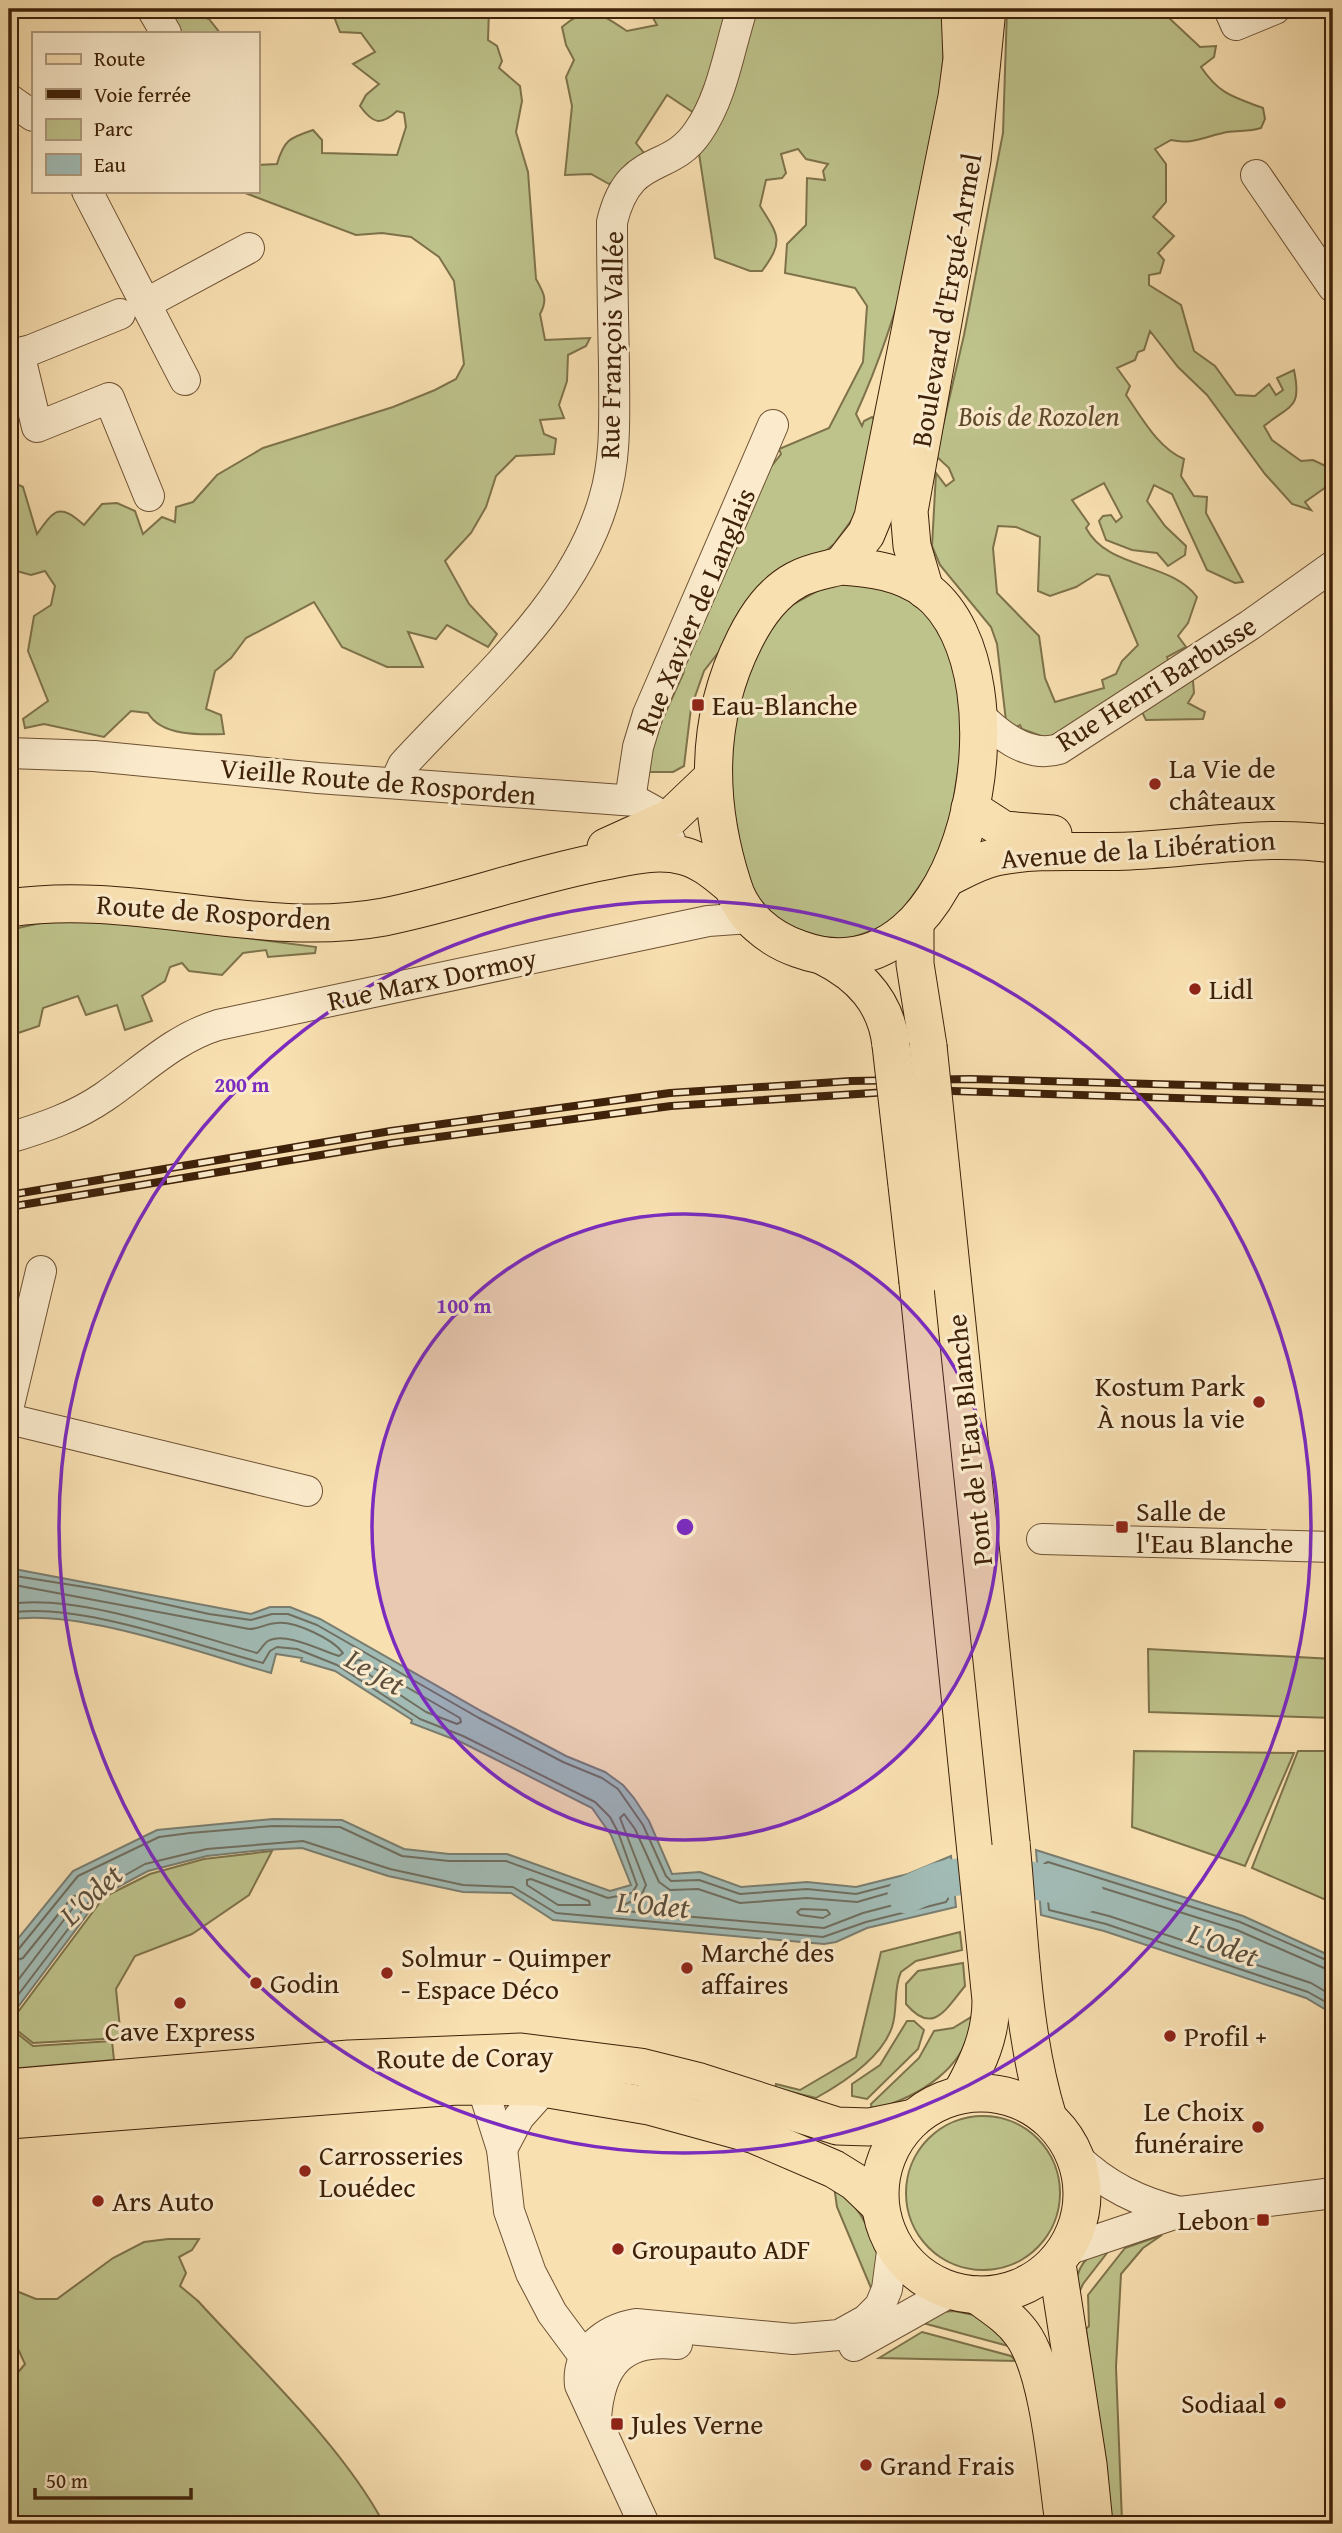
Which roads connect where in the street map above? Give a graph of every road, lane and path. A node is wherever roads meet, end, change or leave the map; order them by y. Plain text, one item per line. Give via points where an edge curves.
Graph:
1 (152, 9) edge
2 (742, 9) edge
3 (960, 9) edge
4 (987, 9) edge
5 (1275, 9) edge
6 (1232, 17) edge
7 (165, 32) edge
8 (9, 99) edge
9 (32, 115) edge
10 (1256, 175) dead end
11 (87, 192) edge
12 (249, 248) dead end
13 (1333, 286) edge
14 (133, 309) junction
15 (14, 352) edge
16 (185, 380) dead end
17 (773, 425) dead end
18 (901, 458) junction
19 (149, 496) dead end
20 (841, 566) junction
21 (1333, 566) edge
22 (925, 590) junction
23 (976, 712) junction
24 (9, 753) edge
25 (712, 778) junction
26 (395, 783) junction
27 (631, 800) junction
28 (970, 808) junction
29 (656, 825) junction
30 (1333, 832) edge
31 (1144, 840) junction
32 (1333, 844) edge
33 (728, 871) junction
34 (539, 874) junction
35 (947, 878) junction
36 (9, 908) edge
37 (750, 918) junction
38 (915, 923) junction
39 (823, 956) junction
40 (9, 1138) edge
41 (41, 1271) dead end
42 (9, 1405) edge
43 (9, 1419) edge
44 (307, 1491) dead end
45 (1042, 1539) dead end
46 (1333, 1548) edge
47 (1005, 1959) junction
48 (482, 2086) junction
49 (9, 2088) edge
50 (544, 2089) junction
51 (961, 2094) junction
52 (913, 2118) junction
53 (1048, 2118) junction
54 (9, 2120) edge
55 (502, 2149) junction
56 (1075, 2155) junction
57 (1333, 2193) edge
58 (879, 2205) junction
59 (1180, 2212) junction
60 (893, 2244) junction
61 (1062, 2257) junction
62 (964, 2293) junction
63 (746, 2343) junction
64 (589, 2372) junction
65 (644, 2524) edge
66 (1064, 2524) edge
67 (1094, 2524) edge

1 - 7 street
2 - 26 street, Rue François Vallée via 719,89 698,132 683,148 633,177 615,209 613,446 597,519 565,580 516,645 403,765
3 - 18 main road, Boulevard d'Ergué-Armel via 962,59
4 - 18 main road, Boulevard d'Ergué-Armel via 972,160
5 - 6 street
8 - 9 street
10 - 13 street
11 - 14 street
12 - 14 street
14 - 15 street
14 - 16 street
15 - 19 street via 37,426 109,398
17 - 27 street, Rue Xavier de Langlais via 648,713
18 - 20 main road, Boulevard d'Ergué-Armel via 866,534
18 - 22 main road, Boulevard d'Ergué-Armel via 909,529
20 - 22 main road via 880,570
20 - 25 main road via 812,573 782,589 751,627 732,665 719,710
21 - 23 street, Rue Henri Barbusse via 1059,749 1017,744
22 - 23 main road via 959,630 971,668
23 - 28 main road
24 - 26 street, Vieille Route de Rosporden via 106,757
25 - 29 main road, Route de Rosporden via 682,809
25 - 33 main road
26 - 27 street, Vieille Route de Rosporden
27 - 29 street via 654,811
28 - 31 main road, Avenue de la Libération via 1004,830
28 - 35 main road
29 - 33 street via 669,840
29 - 34 main road, Route de Rosporden
30 - 31 main road, Avenue de la Libération via 1280,822
31 - 32 main road, Avenue de la Libération
31 - 35 main road, Avenue de la Libération via 999,857
33 - 34 main road, Route de Rosporden via 668,853 644,853
33 - 37 main road
34 - 36 main road, Route de Rosporden via 404,912 326,923 79,902
35 - 38 main road
37 - 39 main road via 788,945
37 - 40 street, Rue Marx Dormoy via 708,921 242,1019 184,1038 72,1116
38 - 39 main road via 901,938 871,953
38 - 47 main road, Pont de l'Eau Blanche, bridge via 915,964 928,1046
39 - 47 main road, Pont de l'Eau Blanche, bridge via 851,972 873,995 887,1023 891,1045
41 - 42 street
43 - 44 street
45 - 46 street
47 - 51 main road via 984,2050
47 - 53 main road
48 - 50 main road, Route de Coray
48 - 54 main road, Route de Coray
48 - 55 street
49 - 52 main road, Route de Coray via 349,2059 521,2052 640,2067 836,2126 869,2127
50 - 55 street via 519,2117
50 - 58 main road, Route de Coray via 649,2106 755,2135 834,2169
51 - 52 main road
51 - 53 main road via 992,2093 1021,2100
52 - 58 main road via 893,2141 883,2162
53 - 56 main road
55 - 64 street via 506,2199 534,2281
56 - 59 street via 1128,2195
56 - 61 main road via 1083,2186 1081,2218
57 - 59 street
58 - 60 main road
59 - 61 street via 1102,2235
60 - 62 main road via 916,2272
60 - 63 street via 884,2298 859,2326 839,2336 813,2340
61 - 62 main road via 1006,2292
61 - 67 main road
62 - 63 street via 844,2351 805,2357
62 - 66 main road via 1008,2318 1030,2349 1042,2390
63 - 64 street via 645,2343
64 - 65 street via 583,2395

